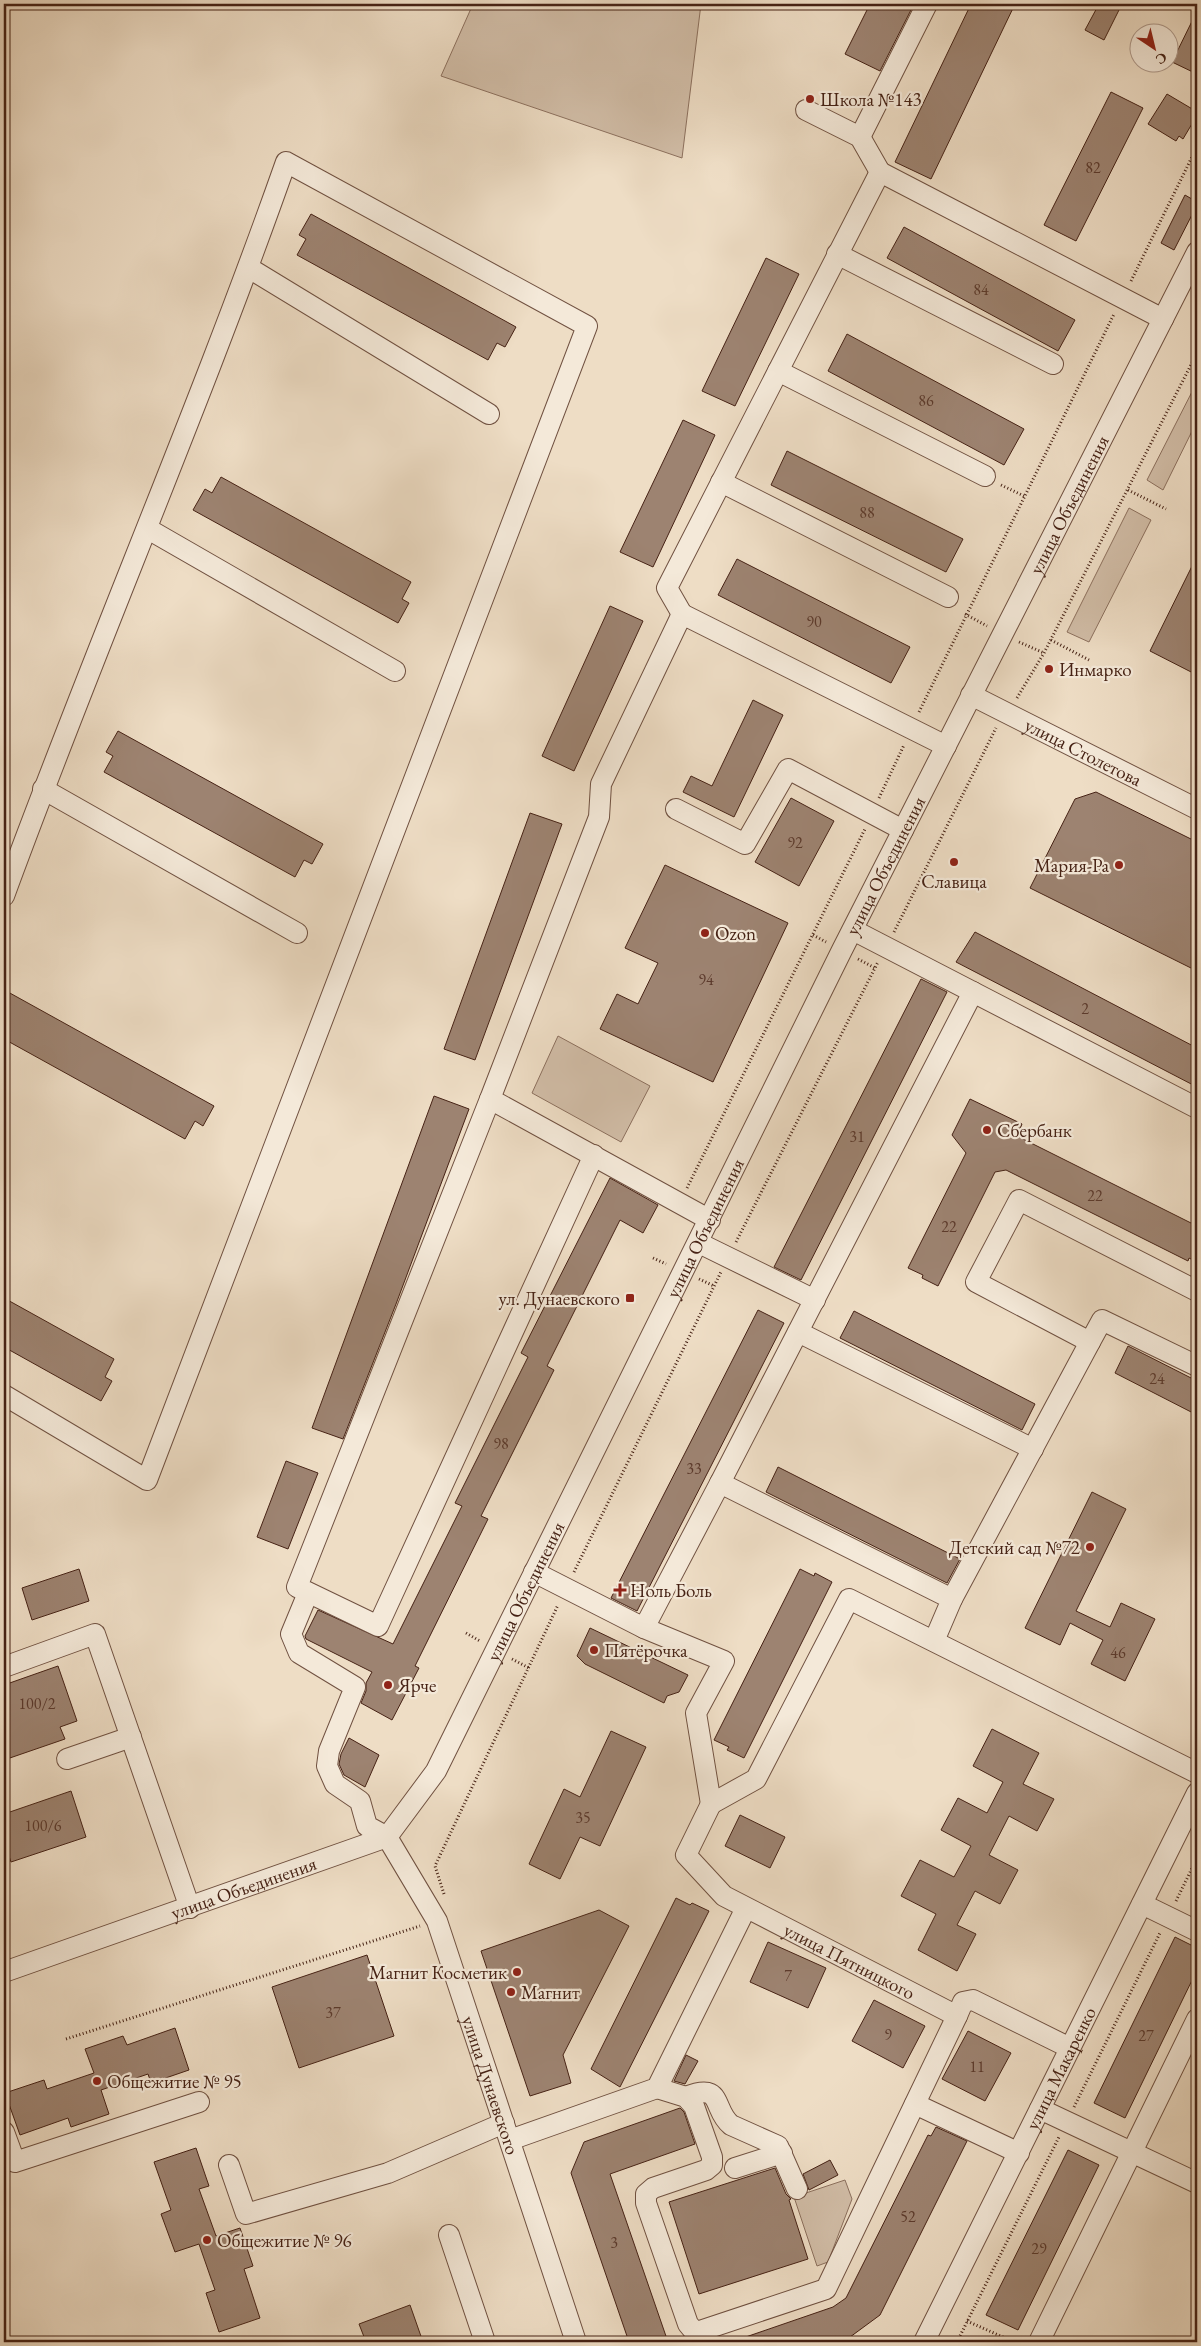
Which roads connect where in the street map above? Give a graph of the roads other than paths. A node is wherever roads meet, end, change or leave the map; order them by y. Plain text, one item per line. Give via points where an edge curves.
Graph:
1 (927, 4) edge
2 (806, 110) dead end
3 (860, 137) junction
4 (880, 172) junction
5 (1197, 252) edge
6 (837, 254) junction
7 (249, 268) junction
8 (1163, 319) junction
9 (1053, 364) dead end
10 (778, 371) junction
11 (489, 414) dead end
12 (985, 476) road end
13 (721, 482) junction
14 (148, 529) junction
15 (948, 597) dead end
16 (682, 614) junction
17 (395, 670) dead end
18 (971, 695) junction
19 (946, 746) junction
20 (43, 789) junction
21 (1195, 804) edge
22 (676, 809) dead end
23 (903, 830) junction
24 (4, 896) edge
25 (853, 930) junction
26 (297, 933) dead end
27 (973, 992) junction
28 (490, 1099) junction
29 (1197, 1108) edge
30 (594, 1155) junction
31 (710, 1220) junction
32 (699, 1243) junction
33 (1197, 1290) edge
34 (815, 1300) junction
35 (798, 1332) junction
36 (1090, 1342) junction
37 (1197, 1366) edge
38 (4, 1396) edge
39 (1033, 1449) junction
40 (720, 1483) junction
41 (534, 1572) junction
42 (308, 1593) junction
43 (952, 1600) junction
44 (644, 1628) junction
45 (934, 1641) junction
46 (4, 1667) edge
47 (131, 1737) junction
48 (67, 1759) dead end
49 (1197, 1772) edge
50 (1197, 1793) edge
51 (711, 1804) junction
52 (387, 1837) junction
53 (1142, 1904) junction
54 (190, 1908) junction
55 (746, 1908) junction
56 (1197, 1931) edge
57 (4, 1972) edge
58 (957, 2016) junction
59 (1197, 2020) edge
60 (1070, 2048) junction
61 (657, 2088) junction
62 (686, 2097) junction
63 (200, 2102) dead end
64 (915, 2104) junction
65 (1040, 2109) junction
66 (507, 2131) junction
67 (4, 2132) edge
68 (1019, 2152) junction
69 (1132, 2152) junction
70 (782, 2153) junction
71 (229, 2165) dead end
72 (735, 2168) dead end
73 (1197, 2184) edge
74 (797, 2189) dead end
75 (449, 2234) dead end
76 (485, 2342) edge
77 (576, 2342) edge
78 (924, 2342) edge
79 (1039, 2342) edge

1 - 3 street
2 - 3 street
3 - 4 street
4 - 6 street
4 - 8 street
5 - 8 street, улица Объединения
6 - 9 street
6 - 10 street
7 - 11 street
7 - 14 street
7 - 38 street via 286,162 587,326 147,1480
8 - 18 street, улица Объединения
10 - 12 street
10 - 13 street
13 - 15 street
13 - 16 street via 667,588
14 - 17 street
14 - 20 street
16 - 19 street
16 - 28 street via 601,784 599,817
18 - 19 street, улица Объединения
18 - 21 street, улица Столетова
19 - 23 street, улица Объединения
20 - 24 street
20 - 26 street
22 - 23 street via 744,844 788,769
23 - 25 street, улица Объединения
25 - 27 street
25 - 31 street, улица Объединения
27 - 29 street
27 - 34 street
28 - 30 street
28 - 42 street via 297,1587
30 - 31 street
30 - 42 street via 378,1626
31 - 32 street, улица Объединения
32 - 34 street
32 - 41 street, улица Объединения
33 - 36 street via 1019,1200 976,1282
34 - 35 street
35 - 39 street
35 - 40 street
36 - 37 street via 1102,1320
36 - 39 street
39 - 43 street
40 - 43 street
40 - 44 street
41 - 44 street
41 - 52 street, улица Объединения via 436,1771
42 - 52 street via 291,1634 299,1653 355,1687 329,1751 327,1766 335,1784 360,1801 367,1826
43 - 45 street
44 - 51 street via 724,1661 696,1713
45 - 49 street
45 - 51 street via 849,1598 756,1779
46 - 47 street via 95,1634
47 - 48 street
47 - 54 street
50 - 53 street, улица Макаренко
51 - 55 street, улица Пятницкого via 686,1855 724,1896
52 - 54 street, улица Объединения
52 - 66 street, улица Дунаевского via 437,1921
53 - 56 street
53 - 60 street, улица Макаренко
54 - 57 street, улица Объединения
55 - 58 street, улица Пятницкого
55 - 61 street
58 - 60 street via 963,2002 973,2000
58 - 64 street
59 - 69 street
60 - 65 street, улица Макаренко
61 - 62 street
61 - 66 street
62 - 64 street via 694,2106 712,2165 653,2188 646,2194 646,2203 688,2324 693,2330 700,2331 826,2289
62 - 70 street via 707,2093 717,2101 728,2123 776,2145
63 - 67 street via 15,2162
64 - 68 street
65 - 68 street, улица Макаренко
65 - 69 street
66 - 71 street via 388,2173 246,2214
66 - 77 street, улица Дунаевского
68 - 78 street, улица Макаренко
69 - 73 street
69 - 79 street
70 - 72 street
70 - 74 street
75 - 76 street

